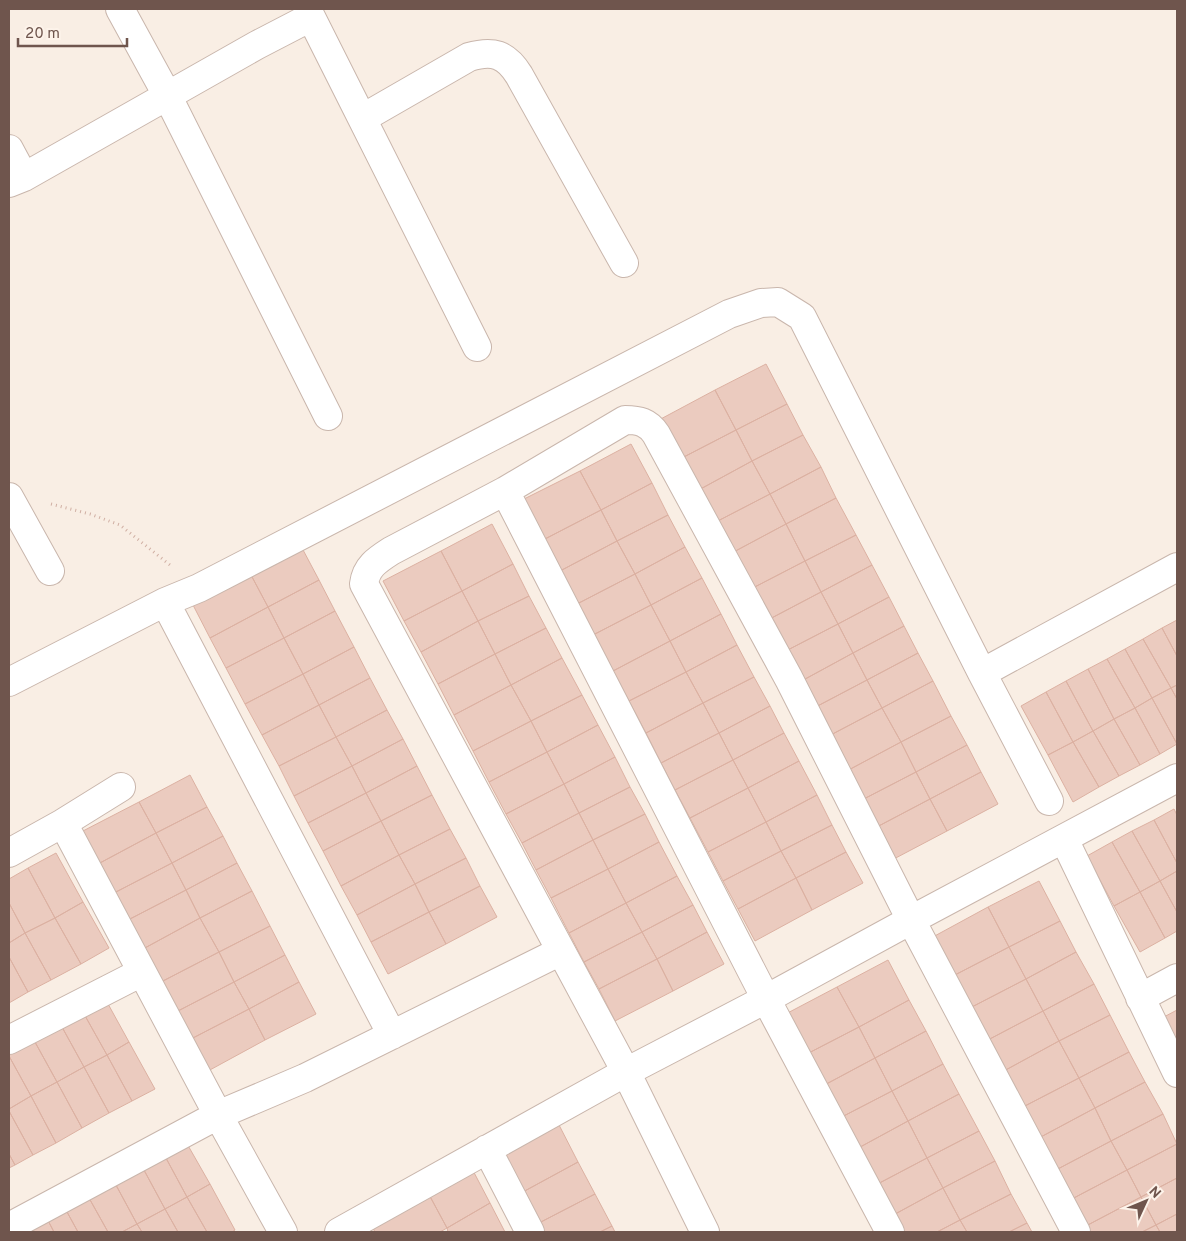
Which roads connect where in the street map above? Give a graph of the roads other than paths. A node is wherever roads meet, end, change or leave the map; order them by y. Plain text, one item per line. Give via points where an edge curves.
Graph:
1 (120, 9) edge
2 (309, 13) edge
3 (166, 95) junction
4 (364, 118) junction
5 (9, 149) edge
6 (16, 180) edge
7 (624, 263) dead end
8 (477, 347) dead end
9 (328, 416) dead end
10 (505, 490) junction
11 (9, 497) edge
12 (1177, 567) edge
13 (50, 571) dead end
14 (166, 602) junction
15 (982, 672) junction
16 (9, 682) edge
17 (1177, 778) edge
18 (121, 787) dead end
19 (1049, 801) dead end
20 (63, 823) junction
21 (1064, 838) junction
22 (9, 853) edge
23 (911, 920) junction
24 (560, 951) junction
25 (142, 972) junction
26 (1177, 978) edge
27 (1140, 998) junction
28 (766, 999) junction
29 (392, 1036) junction
30 (9, 1040) edge
31 (626, 1072) junction
32 (1177, 1073) edge
33 (218, 1115) junction
34 (486, 1150) junction
35 (9, 1227) edge
36 (352, 1229) edge
37 (283, 1232) edge
38 (530, 1232) edge
39 (705, 1232) edge
40 (890, 1232) edge
41 (1076, 1232) edge

1 - 3 street
2 - 3 street
2 - 4 street
3 - 6 street
3 - 9 street
4 - 7 street via 469,56 491,54 503,57 520,75
4 - 8 street
5 - 6 street
10 - 23 street via 625,420 639,420 651,426 788,679
10 - 24 street via 375,561 364,576 364,584
10 - 28 street
11 - 13 street
12 - 15 street
14 - 15 street via 199,588 729,314 760,303 778,302 802,317
14 - 16 street
14 - 29 street
15 - 19 street
17 - 21 street
18 - 20 street
20 - 22 street
20 - 25 street
21 - 23 street
21 - 27 street
23 - 28 street
23 - 41 street
24 - 29 street
24 - 31 street
25 - 30 street
25 - 33 street
26 - 27 street
27 - 32 street
28 - 31 street
28 - 40 street
29 - 33 street
31 - 34 street
31 - 39 street
33 - 35 street
33 - 37 street
34 - 36 street
34 - 38 street

